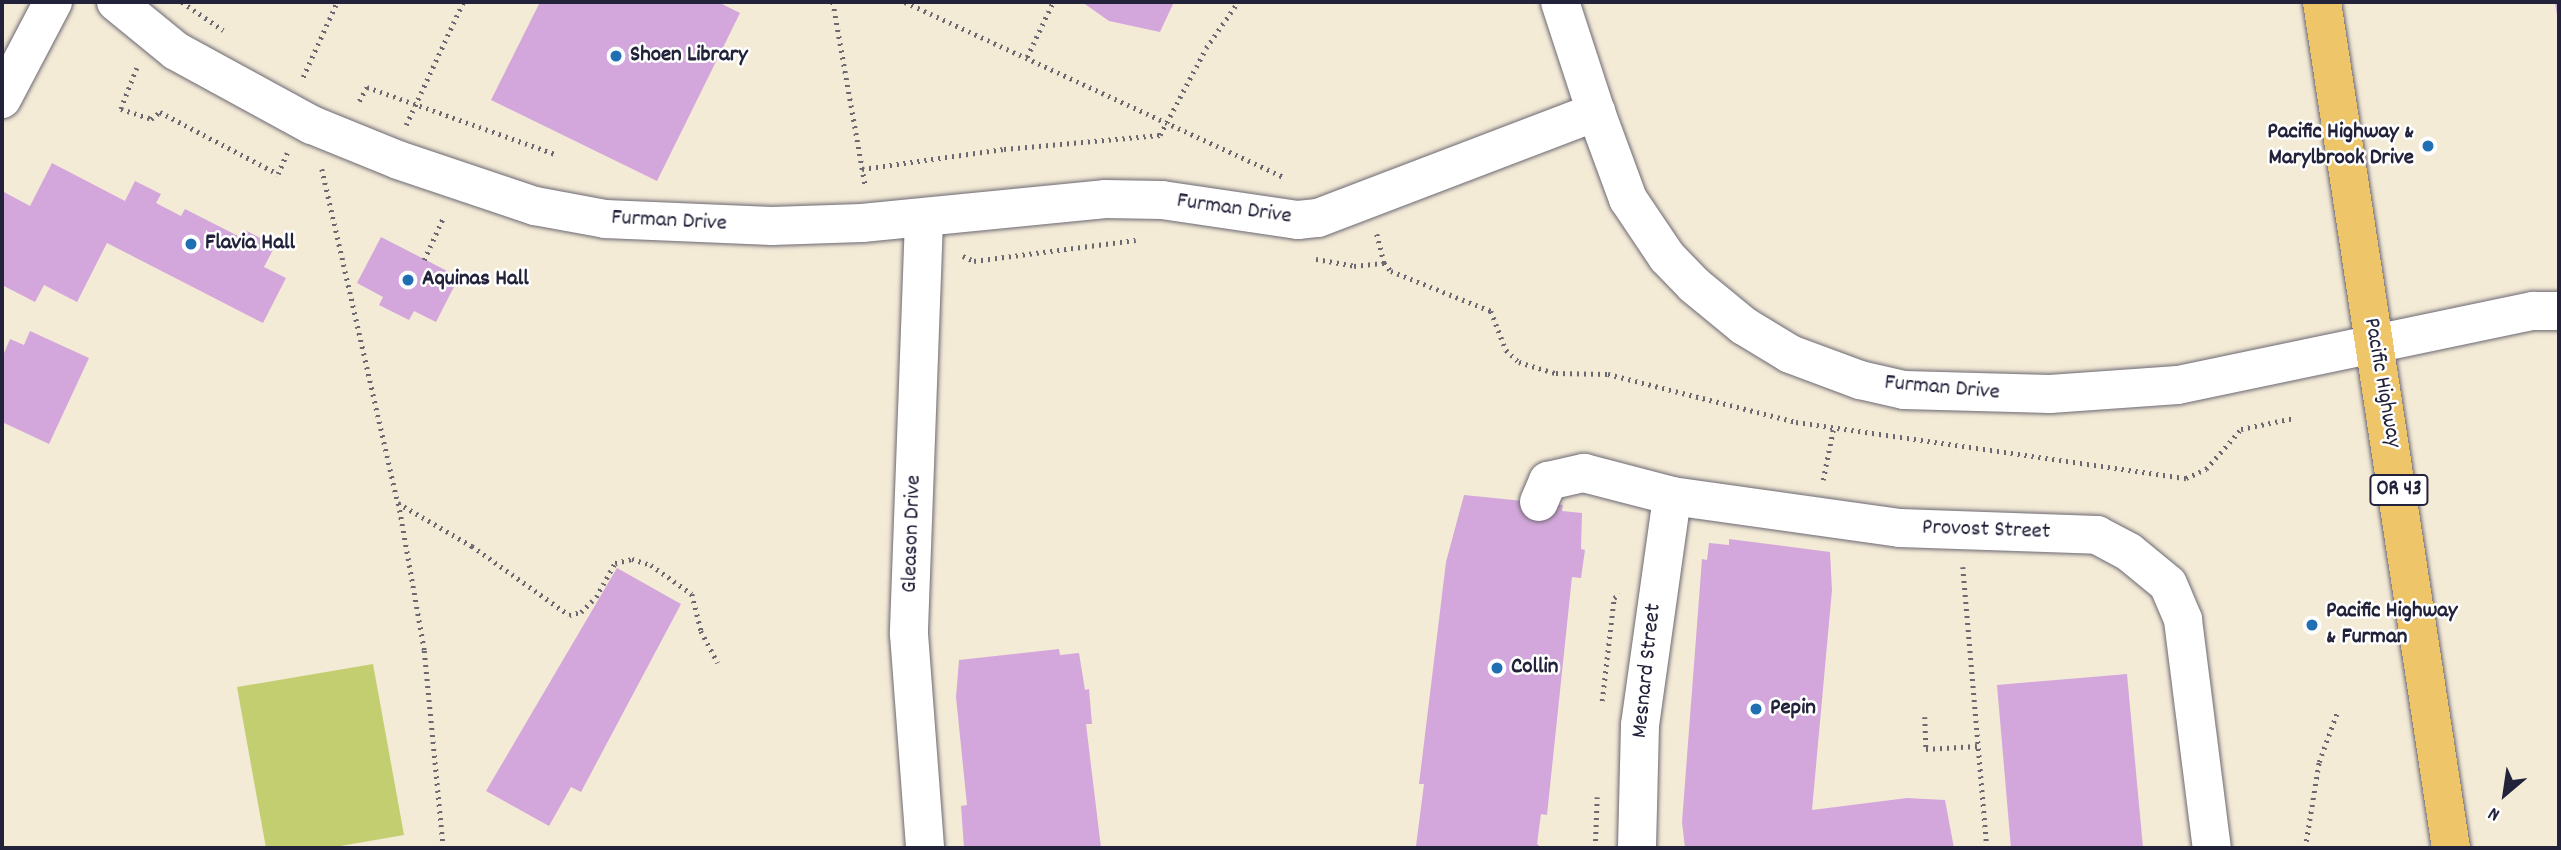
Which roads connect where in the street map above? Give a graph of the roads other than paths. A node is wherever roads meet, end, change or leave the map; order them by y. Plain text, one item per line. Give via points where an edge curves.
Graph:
1 (53, 2) edge
2 (116, 2) edge
3 (1560, 2) edge
4 (2322, 2) edge
5 (2, 99) edge
6 (1597, 112) junction
7 (924, 220) junction
8 (2559, 311) edge
9 (2375, 346) junction
10 (1672, 496) junction
11 (1539, 502) dead end
12 (925, 848) edge
13 (1637, 848) edge
14 (2212, 848) edge
15 (2451, 848) edge

1 - 5 street
2 - 7 street, Furman Drive via 176,51 243,91 398,160 535,206 605,219 691,224
3 - 6 street
4 - 9 main road, Pacific Highway / OR 43
6 - 7 street, Furman Drive via 1318,218 1298,220 1163,200 1105,199
6 - 9 street, Furman Drive via 1628,199 1667,257 1717,304 1764,339 1860,380 1958,394 2050,394 2178,385
7 - 12 street, Gleason Drive via 909,634
8 - 9 street, Furman Drive via 2533,311
9 - 15 main road, Pacific Highway / OR 43
10 - 11 street, Provost Street via 1584,473 1548,481
10 - 13 street, Mesnard Street via 1640,724
10 - 14 street, Provost Street via 1968,532 2097,535 2129,552 2168,584 2183,620

